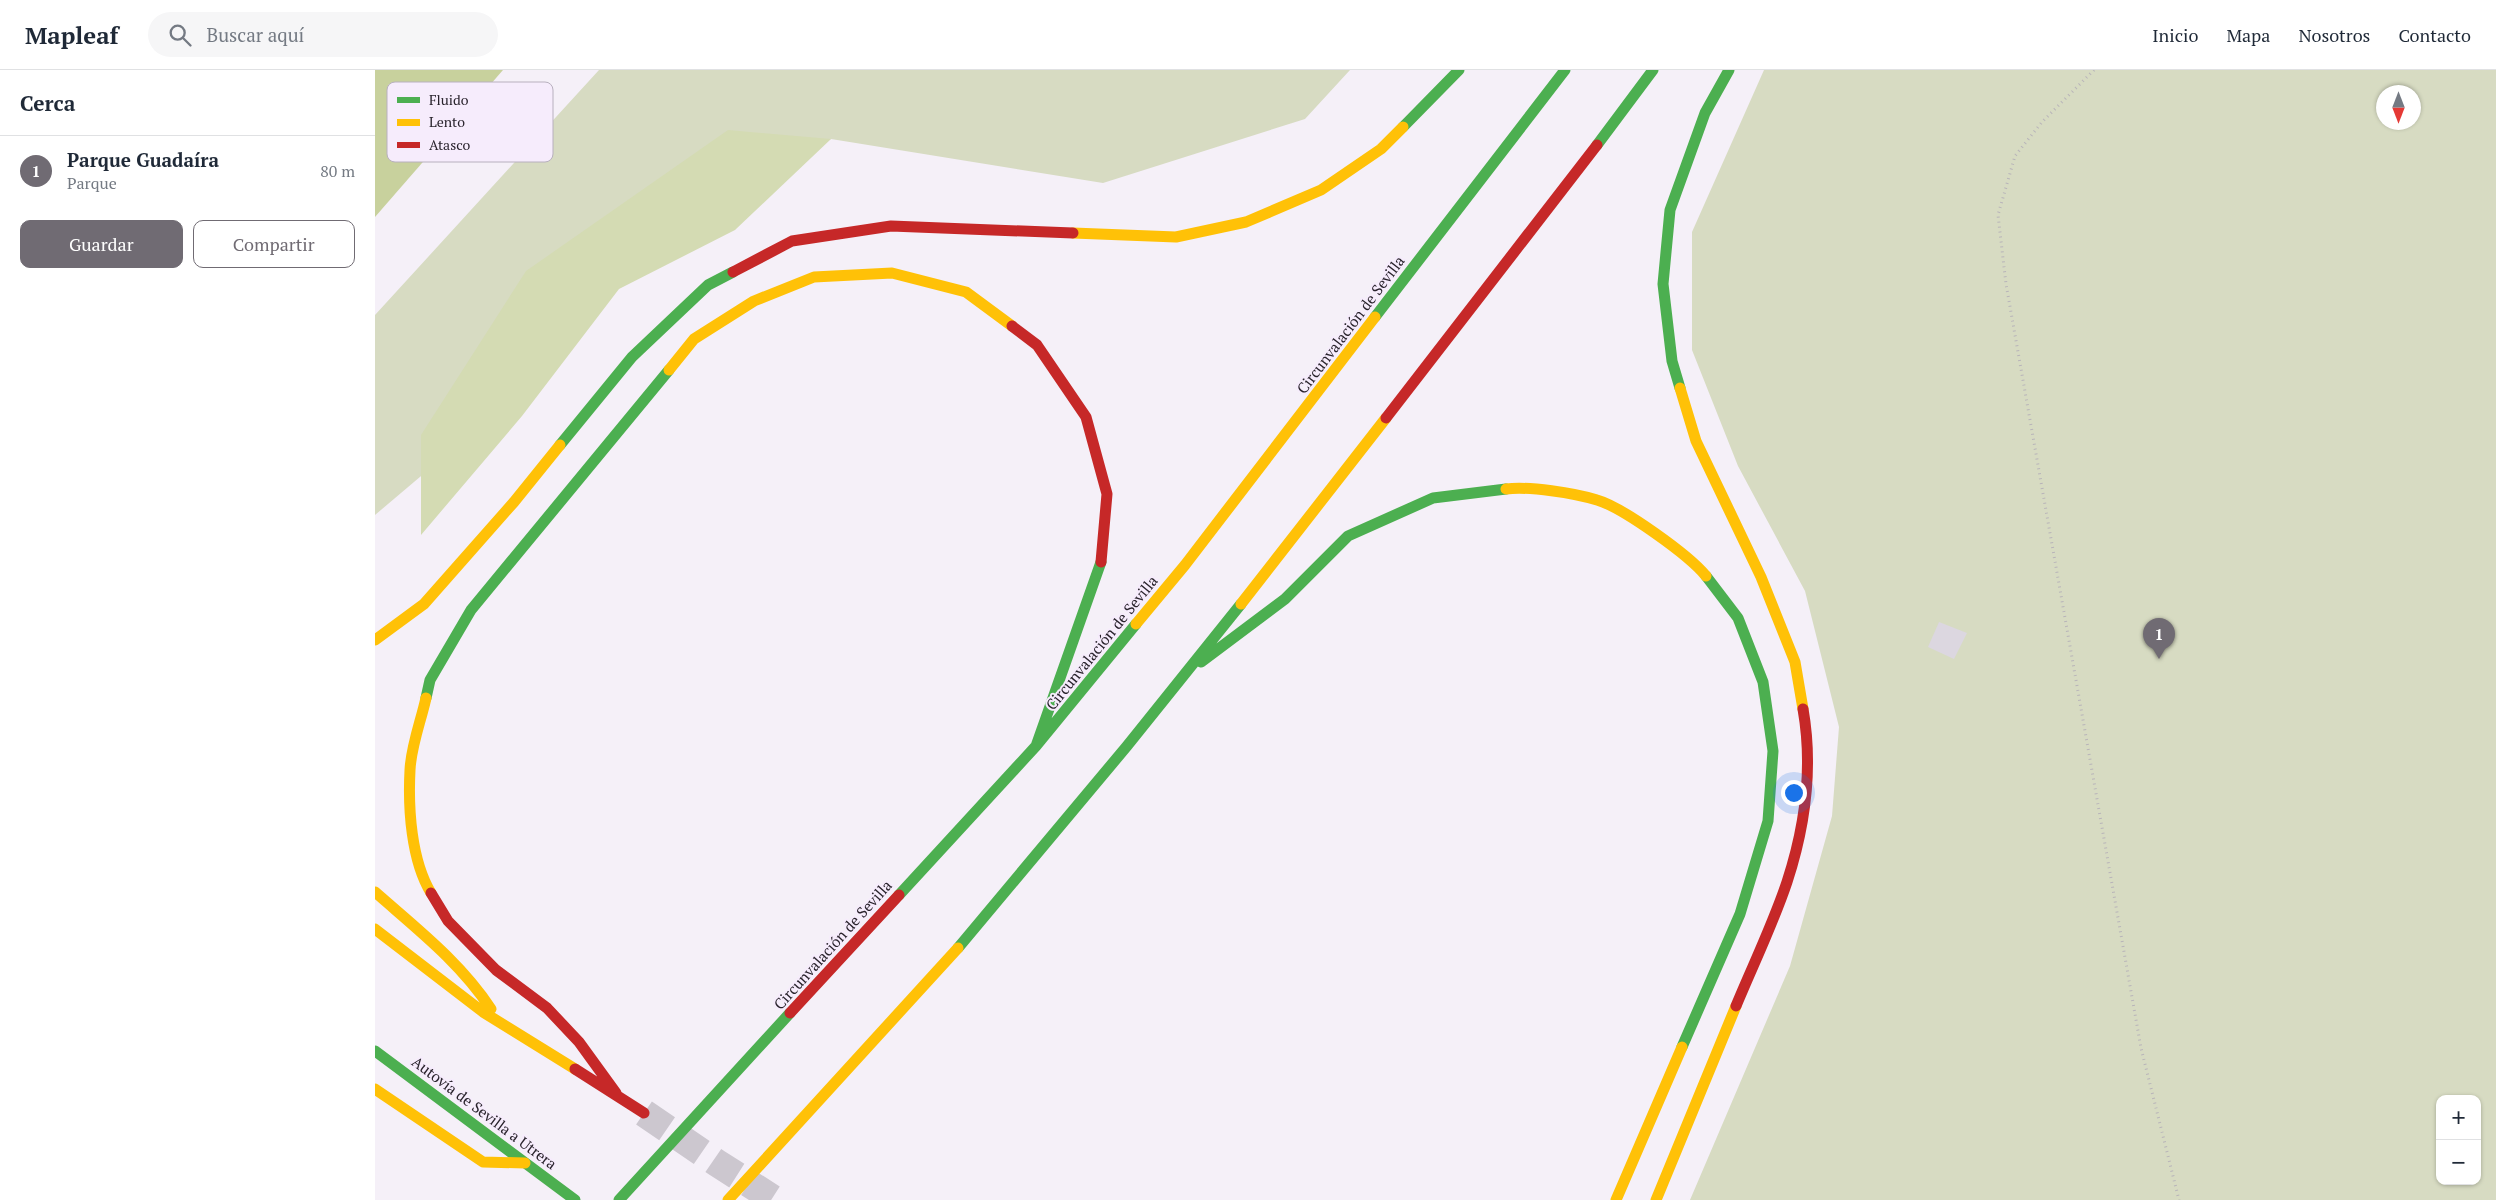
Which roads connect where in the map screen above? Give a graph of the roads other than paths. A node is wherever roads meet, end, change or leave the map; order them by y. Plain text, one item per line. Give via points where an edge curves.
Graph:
1 (1459, 70) edge
2 (1565, 70) edge
3 (1653, 70) edge
4 (1729, 70) edge
5 (375, 640) edge
6 (1182, 676) junction
7 (1036, 746) junction
8 (375, 892) edge
9 (375, 929) edge
10 (499, 1023) junction
11 (375, 1051) edge
12 (375, 1089) edge
13 (616, 1093) junction
14 (644, 1113) tunnel mouth
15 (525, 1163) junction
16 (575, 1200) edge
17 (619, 1200) edge
18 (728, 1200) edge
19 (1616, 1200) edge
20 (1657, 1200) edge

1 - 5 main road via 1381,149 1321,190 1246,222 1176,237 891,226 792,242 708,285 632,357 514,502 424,604
2 - 7 main road, Circunvalación de Sevilla via 1185,565
3 - 6 main road
4 - 20 main road via 1705,113 1670,210 1663,284 1672,361 1696,441 1761,577 1795,662 1807,732 1806,799 1787,882
6 - 18 main road, bridge via 1053,839
6 - 19 main road via 1285,599 1348,536 1433,498 1521,487 1598,500 1649,528 1703,573 1738,618 1763,682 1773,751 1768,821 1740,914
7 - 13 main road via 1101,566 1107,494 1086,417 1037,345 966,292 892,273 815,277 754,301 694,339 471,610 429,680 410,769 413,847 425,883 448,921 496,970 553,1015 579,1042
7 - 17 main road, Circunvalación de Sevilla, bridge
8 - 10 main road via 456,963 482,994
9 - 10 main road via 438,981
10 - 13 main road
11 - 15 main road, Autovía de Sevilla a Utrera
12 - 15 main road via 483,1162
13 - 14 main road
15 - 16 main road, Autovía de Sevilla a Utrera

